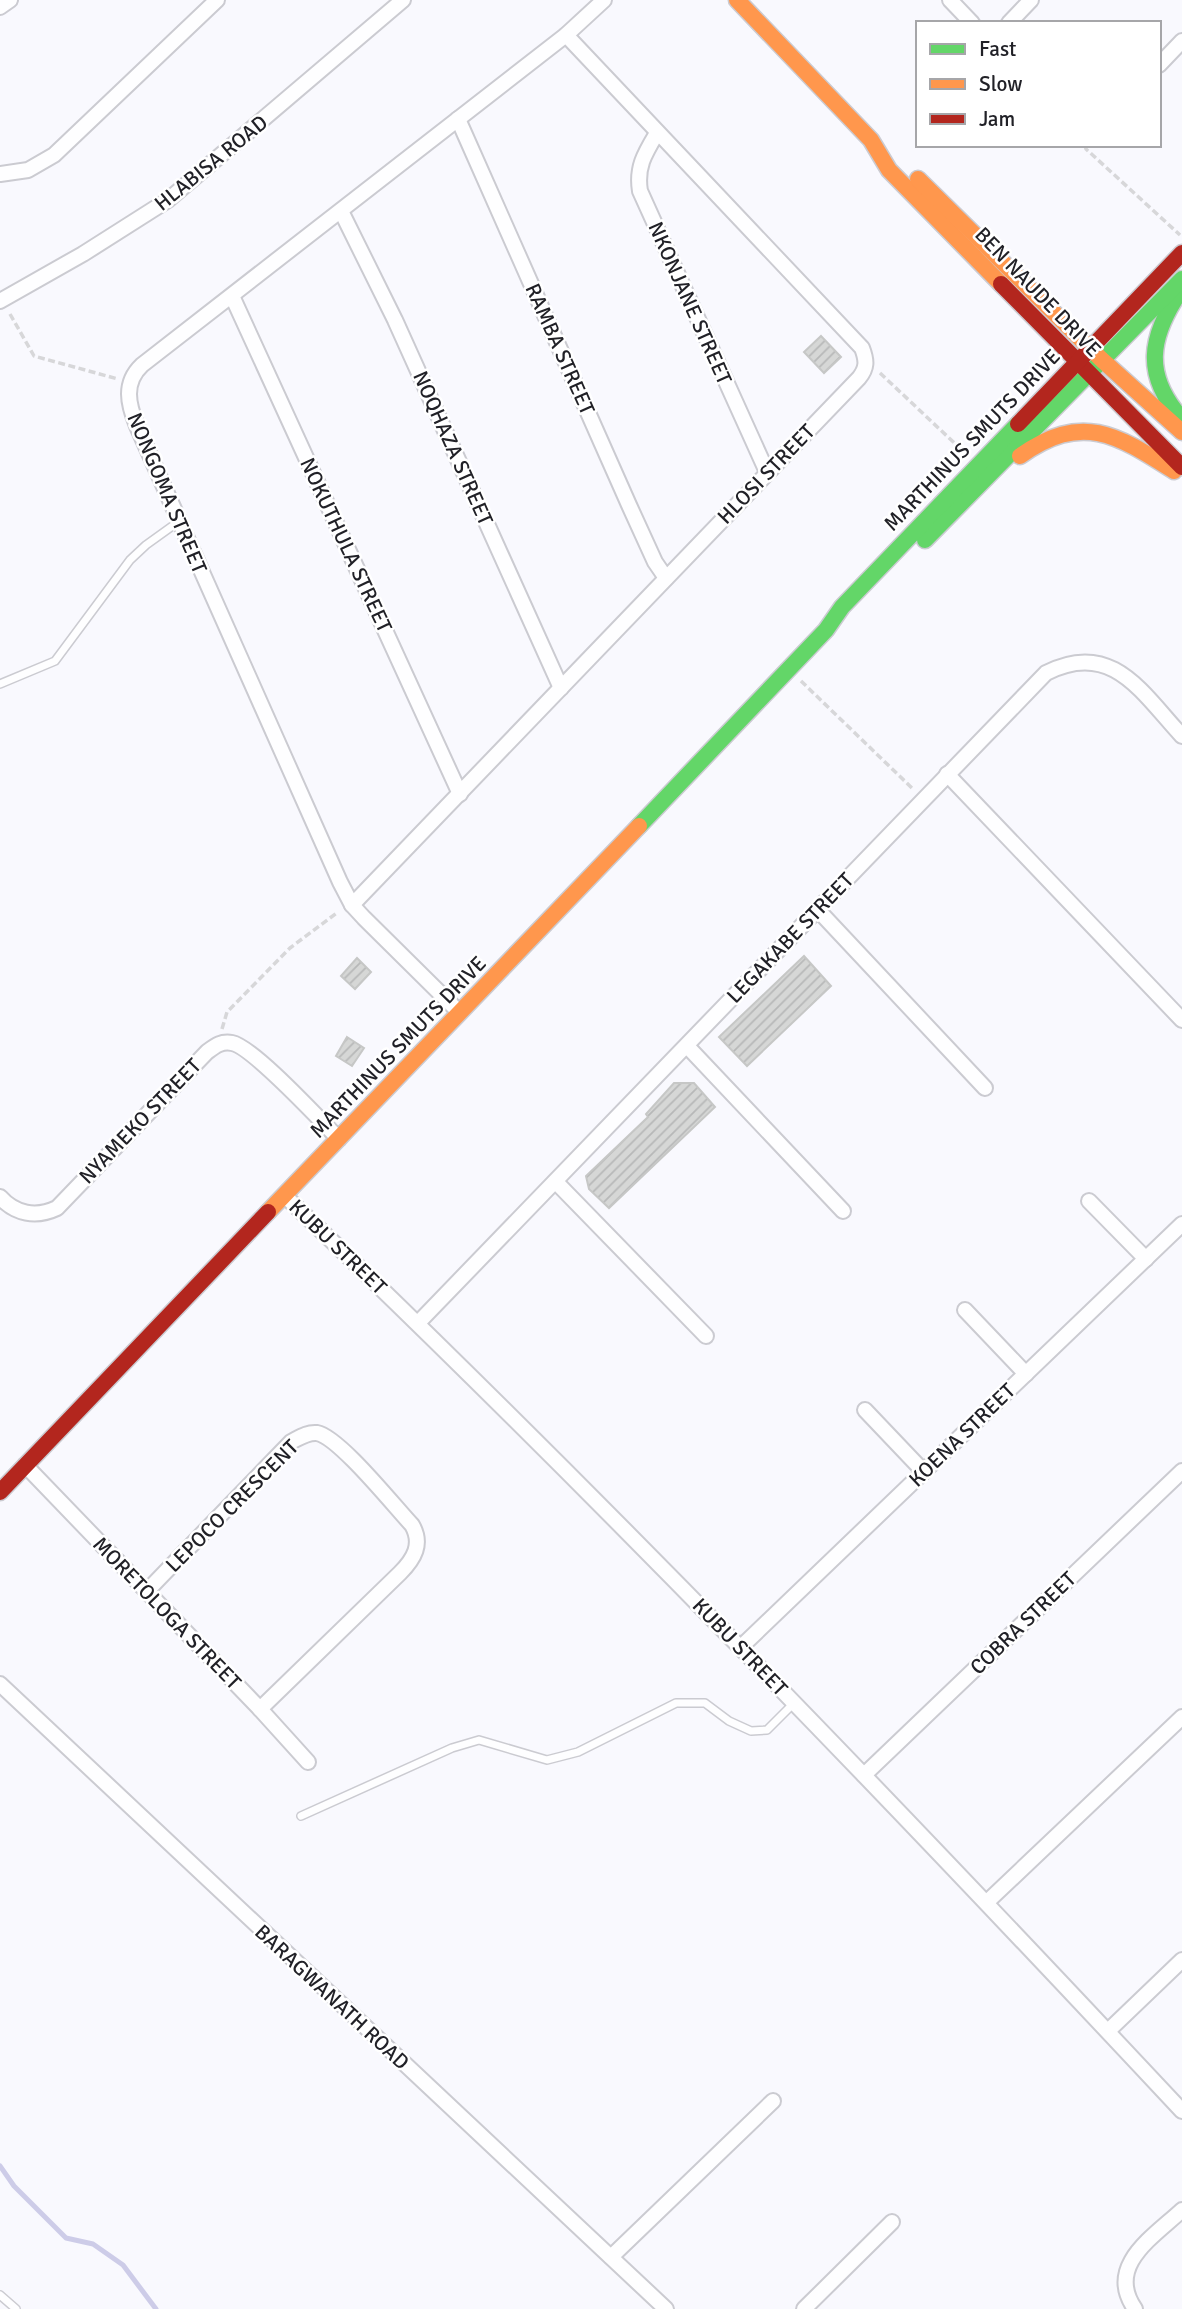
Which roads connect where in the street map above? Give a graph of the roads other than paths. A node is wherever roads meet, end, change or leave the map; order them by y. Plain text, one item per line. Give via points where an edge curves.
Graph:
1 (10, 0) edge
2 (217, 0) edge
3 (403, 0) edge
4 (604, 0) edge
5 (737, 0) edge
6 (950, 0) edge
7 (1031, 0) edge
8 (0, 7) edge
9 (970, 21) edge
10 (1011, 21) edge
11 (566, 35) junction
12 (1182, 41) edge
13 (1161, 63) edge
14 (458, 119) junction
15 (657, 133) junction
16 (871, 140) junction
17 (0, 174) edge
18 (341, 211) junction
19 (1182, 253) edge
20 (1182, 279) edge
21 (1182, 289) edge
22 (232, 296) junction
23 (1, 300) edge
24 (1095, 354) junction
25 (1076, 362) junction
26 (1088, 373) junction
27 (1182, 419) edge
28 (1182, 432) edge
29 (1182, 467) edge
30 (767, 472) junction
31 (993, 473) junction
32 (1182, 475) edge
33 (178, 522) junction
34 (666, 578) junction
35 (826, 630) junction
36 (0, 684) edge
37 (561, 688) junction
38 (1181, 734) edge
39 (947, 774) junction
40 (460, 794) junction
41 (351, 904) junction
42 (817, 909) junction
43 (459, 1012) junction
44 (1182, 1020) edge
45 (687, 1046) junction
46 (985, 1088) dead end
47 (340, 1139) junction
48 (556, 1182) junction
49 (285, 1196) junction
50 (0, 1197) edge
51 (1089, 1201) dead end
52 (843, 1211) dead end
53 (1182, 1224) edge
54 (1146, 1259) junction
55 (965, 1310) dead end
56 (418, 1324) junction
57 (706, 1336) dead end
58 (1026, 1374) junction
59 (865, 1410) dead end
60 (25, 1465) junction
61 (1182, 1471) edge
62 (924, 1472) junction
63 (0, 1492) edge
64 (147, 1591) junction
65 (741, 1647) junction
66 (0, 1684) edge
67 (794, 1703) junction
68 (260, 1709) junction
69 (1182, 1717) edge
70 (308, 1762) dead end
71 (864, 1775) junction
72 (301, 1816) dead end
73 (987, 1902) junction
74 (1182, 1960) edge
75 (1108, 2031) junction
76 (774, 2101) dead end
77 (1182, 2111) edge
78 (1182, 2210) edge
79 (892, 2222) dead end
80 (611, 2257) junction
81 (0, 2295) edge
82 (16, 2309) edge
83 (666, 2309) edge
84 (804, 2309) edge
85 (1135, 2309) edge

1 - 8 street
2 - 17 street via 54,155 27,170
3 - 23 street, HLABISA ROAD via 168,200
4 - 11 street, NONGOMA STREET
5 - 16 street, BEN NAUDE DRIVE
6 - 9 street
7 - 10 street
11 - 14 street, NONGOMA STREET
11 - 15 street
12 - 13 street
14 - 18 street, NONGOMA STREET
14 - 34 street, RAMBA STREET via 629,505
15 - 30 street, NKONJANE STREET via 639,167 640,191
15 - 30 street, HLOSI STREET via 862,348 866,365 859,379
16 - 24 street, BEN NAUDE DRIVE via 893,154
16 - 25 street, BEN NAUDE DRIVE via 889,170
18 - 22 street, NONGOMA STREET
18 - 37 street, NOQHAZA STREET
19 - 24 street, MARTHINUS SMUTS DRIVE
20 - 24 street
21 - 27 street via 1161,326 1154,351 1161,390
22 - 33 street, NONGOMA STREET via 142,365 130,383 131,411
22 - 40 street, NOKUTHULA STREET
24 - 25 street, MARTHINUS SMUTS DRIVE
24 - 26 street, MARTHINUS SMUTS DRIVE
24 - 28 street, BEN NAUDE DRIVE
25 - 26 street, BEN NAUDE DRIVE
25 - 35 street, MARTHINUS SMUTS DRIVE via 842,607
26 - 29 street, BEN NAUDE DRIVE
26 - 31 street, MARTHINUS SMUTS DRIVE
30 - 34 street, HLOSI STREET
31 - 32 street via 1052,436 1084,430 1119,438
31 - 35 street, MARTHINUS SMUTS DRIVE via 836,627
33 - 36 lane via 135,555 55,661
33 - 41 street, NONGOMA STREET
34 - 37 street, HLOSI STREET
35 - 43 street, MARTHINUS SMUTS DRIVE
37 - 40 street, HLOSI STREET
38 - 39 street, LEGAKABE STREET via 1126,676 1095,662 1077,662 1046,673
39 - 42 street, LEGAKABE STREET
39 - 44 street
40 - 41 street, HLOSI STREET
41 - 43 street, NONGOMA STREET
42 - 45 street, LEGAKABE STREET
42 - 46 street
43 - 47 street, MARTHINUS SMUTS DRIVE
45 - 48 street, LEGAKABE STREET
45 - 52 street
47 - 49 street, MARTHINUS SMUTS DRIVE
47 - 50 street, NYAMEKO STREET via 244,1048 218,1044 57,1208 20,1212
48 - 56 street, LEGAKABE STREET
48 - 57 street
49 - 56 street, KUBU STREET
49 - 60 street, MARTHINUS SMUTS DRIVE
51 - 54 street
53 - 54 street, KOENA STREET
54 - 58 street, KOENA STREET
55 - 58 street
56 - 65 street, KUBU STREET
58 - 62 street, KOENA STREET
59 - 62 street
60 - 63 street, MARTHINUS SMUTS DRIVE
60 - 64 street, MORETOLOGA STREET
61 - 71 street, COBRA STREET
62 - 65 street, KOENA STREET
64 - 68 street, MORETOLOGA STREET
64 - 68 street, LEPOCO CRESCENT via 291,1442 318,1433 335,1443 412,1525 417,1548 400,1573
65 - 67 street, KUBU STREET
66 - 80 street, BARAGWANATH ROAD
67 - 71 street, KUBU STREET
67 - 72 lane via 767,1730 751,1731 705,1703 676,1703 578,1752 547,1760 479,1740 419,1761
68 - 70 street, MORETOLOGA STREET
69 - 73 street
71 - 73 street, KUBU STREET
73 - 75 street, KUBU STREET
74 - 75 street
75 - 77 street, KUBU STREET
76 - 80 street
78 - 85 street via 1128,2266 1124,2287
79 - 84 street
80 - 83 street, BARAGWANATH ROAD
81 - 82 lane

